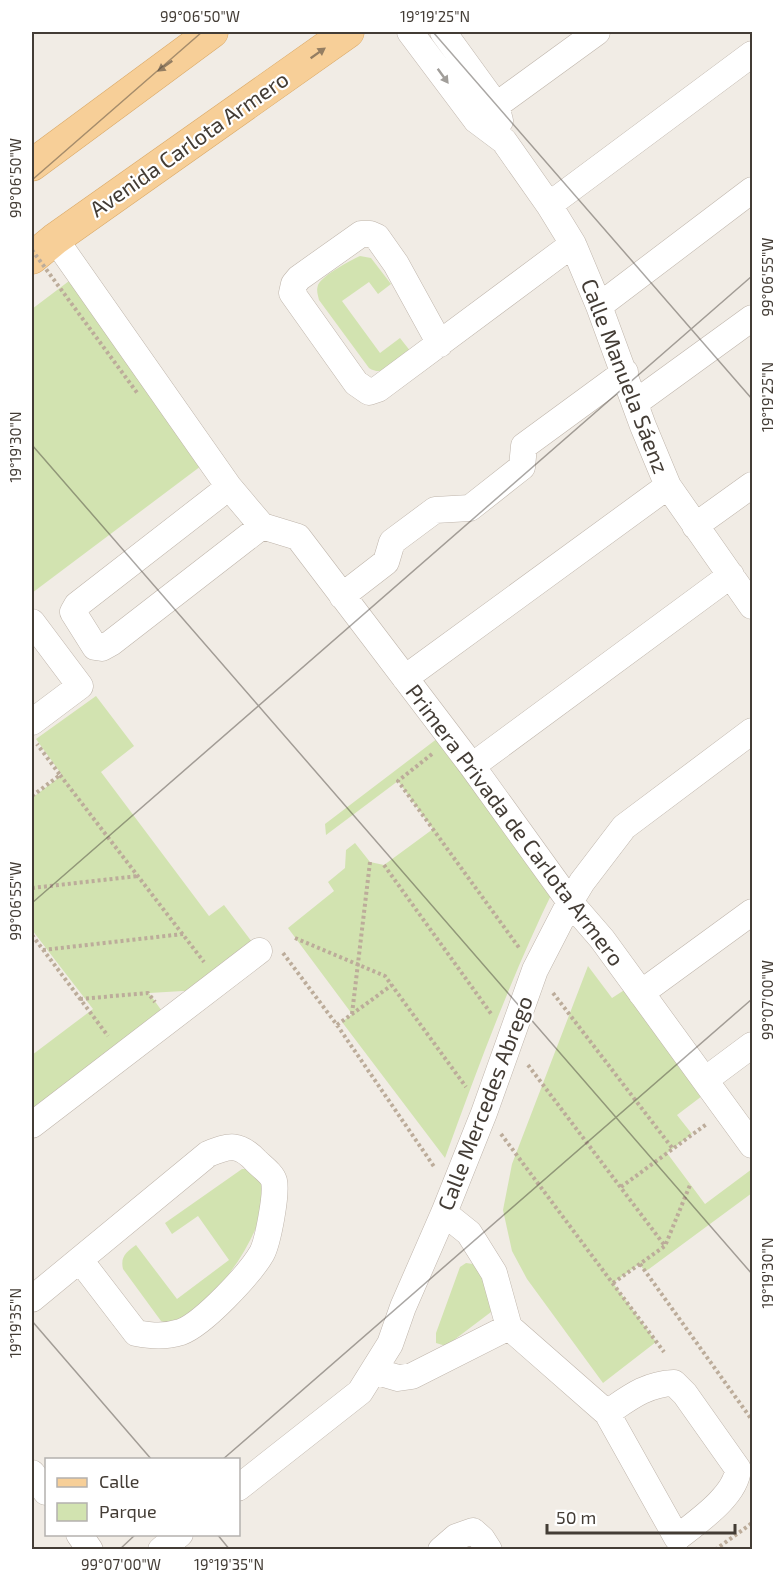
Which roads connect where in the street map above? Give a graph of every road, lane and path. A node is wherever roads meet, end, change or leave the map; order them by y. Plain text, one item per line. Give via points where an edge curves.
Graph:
1 (212, 32) edge
2 (348, 32) edge
3 (410, 32) edge
4 (443, 32) edge
5 (597, 32) edge
6 (753, 54) edge
7 (496, 105) junction
8 (476, 120) junction
9 (504, 141) junction
10 (32, 165) edge
11 (753, 190) edge
12 (549, 205) junction
13 (573, 244) junction
14 (39, 249) edge
15 (599, 306) junction
16 (753, 318) edge
17 (440, 344) junction
18 (625, 372) junction
19 (138, 394) dead end
20 (635, 403) junction
21 (753, 485) edge
22 (668, 486) junction
23 (229, 487) junction
24 (262, 526) junction
25 (694, 526) junction
26 (731, 575) junction
27 (342, 596) junction
28 (753, 606) edge
29 (32, 622) edge
30 (405, 678) junction
31 (32, 730) edge
32 (753, 731) edge
33 (452, 739) junction
34 (472, 766) junction
35 (60, 775) junction
36 (32, 796) edge
37 (370, 862) dead end
38 (384, 865) dead end
39 (139, 876) junction
40 (32, 888) edge
41 (570, 902) junction
42 (753, 912) edge
43 (183, 934) junction
44 (32, 935) edge
45 (295, 938) dead end
46 (43, 950) junction
47 (271, 952) joint
48 (358, 965) junction
49 (535, 970) junction
50 (219, 981) junction
51 (392, 985) junction
52 (641, 993) junction
53 (80, 999) junction
54 (352, 1014) junction
55 (169, 1020) junction
56 (337, 1025) junction
57 (511, 1042) junction
58 (753, 1046) edge
59 (123, 1056) junction
60 (705, 1080) junction
61 (726, 1109) junction
62 (484, 1113) junction
63 (32, 1125) edge
64 (753, 1145) edge
65 (673, 1149) junction
66 (690, 1185) dead end
67 (621, 1187) junction
68 (448, 1203) junction
69 (665, 1246) junction
70 (80, 1260) junction
71 (640, 1264) junction
72 (613, 1283) junction
73 (32, 1299) edge
74 (509, 1327) junction
75 (663, 1353) dead end
76 (374, 1371) junction
77 (607, 1413) junction
78 (753, 1420) edge
79 (32, 1473) edge
80 (240, 1486) edge
81 (45, 1491) edge
82 (753, 1523) edge
83 (80, 1536) edge
84 (178, 1536) edge
85 (90, 1550) edge
86 (161, 1550) edge
87 (441, 1550) edge
88 (489, 1550) edge
89 (716, 1550) edge

1 -> 10 main road
14 -> 2 main road, Avenida Carlota Armero
3 -> 8 street, Calle Manuela Sáenz
4 - 7 street, Calle Manuela Sáenz
5 - 7 street
6 - 12 street
7 - 8 street
7 - 9 street, Calle Manuela Sáenz
8 - 9 street, Calle Manuela Sáenz
9 - 12 street, Calle Manuela Sáenz
11 - 15 street
12 - 13 street, Calle Manuela Sáenz
13 - 15 street, Calle Manuela Sáenz
13 - 17 street
14 - 19 path, bridge
14 - 23 street
15 - 18 street, Calle Manuela Sáenz
16 - 20 street
17 - 17 street via 369,392 356,383 292,293 294,284 361,234 370,234 377,237 396,264
18 - 20 street, Calle Manuela Sáenz
18 - 27 street via 524,446 522,467 470,508 435,510 392,542 386,562
20 - 22 street, Calle Manuela Sáenz
21 - 25 street
22 - 25 street, Calle Manuela Sáenz
22 - 30 street
23 - 24 street
23 - 24 street via 77,605 73,612 95,647 111,643
24 - 27 street, Primera Privada de Carlota Armero via 298,537
25 - 26 street, Calle Manuela Sáenz
26 - 28 street, Calle Manuela Sáenz
26 - 34 street
27 - 30 street, Primera Privada de Carlota Armero
29 - 31 street via 80,686
30 - 33 street, Primera Privada de Carlota Armero
31 - 35 path
32 - 41 street, Calle Mercedes Abrego via 624,827
33 - 34 street, Primera Privada de Carlota Armero
33 - 49 path via 398,781
34 - 41 street, Primera Privada de Carlota Armero
35 - 36 path
35 - 39 path
37 - 48 path
38 - 57 path
39 - 40 path
39 - 43 path
41 - 49 street, Calle Mercedes Abrego
41 - 52 street, Primera Privada de Carlota Armero
42 - 52 street
43 - 46 path
43 - 50 path
44 - 46 path
45 - 48 path
46 - 53 path
47 - 50 street
47 - 56 path
48 - 51 path via 386,976
48 - 54 path
49 - 57 street, Calle Mercedes Abrego
49 - 65 path
50 - 55 street
51 - 54 path
51 - 62 path
52 - 60 street, Primera Privada de Carlota Armero
53 - 55 path via 148,993
53 - 59 path
54 - 56 path
55 - 59 street
56 - 68 path
57 - 62 street, Calle Mercedes Abrego
57 - 67 path
58 - 60 street
59 - 63 street
60 - 61 street, Primera Privada de Carlota Armero
61 - 64 street, Primera Privada de Carlota Armero
61 - 65 path
62 - 68 street, Calle Mercedes Abrego
62 - 72 path
65 - 67 path
66 - 69 path
67 - 69 path
68 - 74 street via 494,1274
68 - 76 street, Calle Mercedes Abrego via 390,1344
69 - 71 path
70 - 70 street via 208,1154 227,1146 246,1150 273,1179 276,1194 263,1250 231,1291 183,1331 157,1337 136,1333
70 - 73 street
71 - 72 path
71 - 78 path
72 - 75 path
74 - 76 street via 412,1376 398,1378
74 - 77 street
76 - 80 street, Calle Mercedes Abrego via 360,1392
77 - 77 street via 677,1538 714,1508 737,1480 738,1469 674,1383 657,1384
79 - 81 street
82 - 89 path
83 - 85 street
84 - 86 street
87 - 88 street via 456,1537 473,1531

